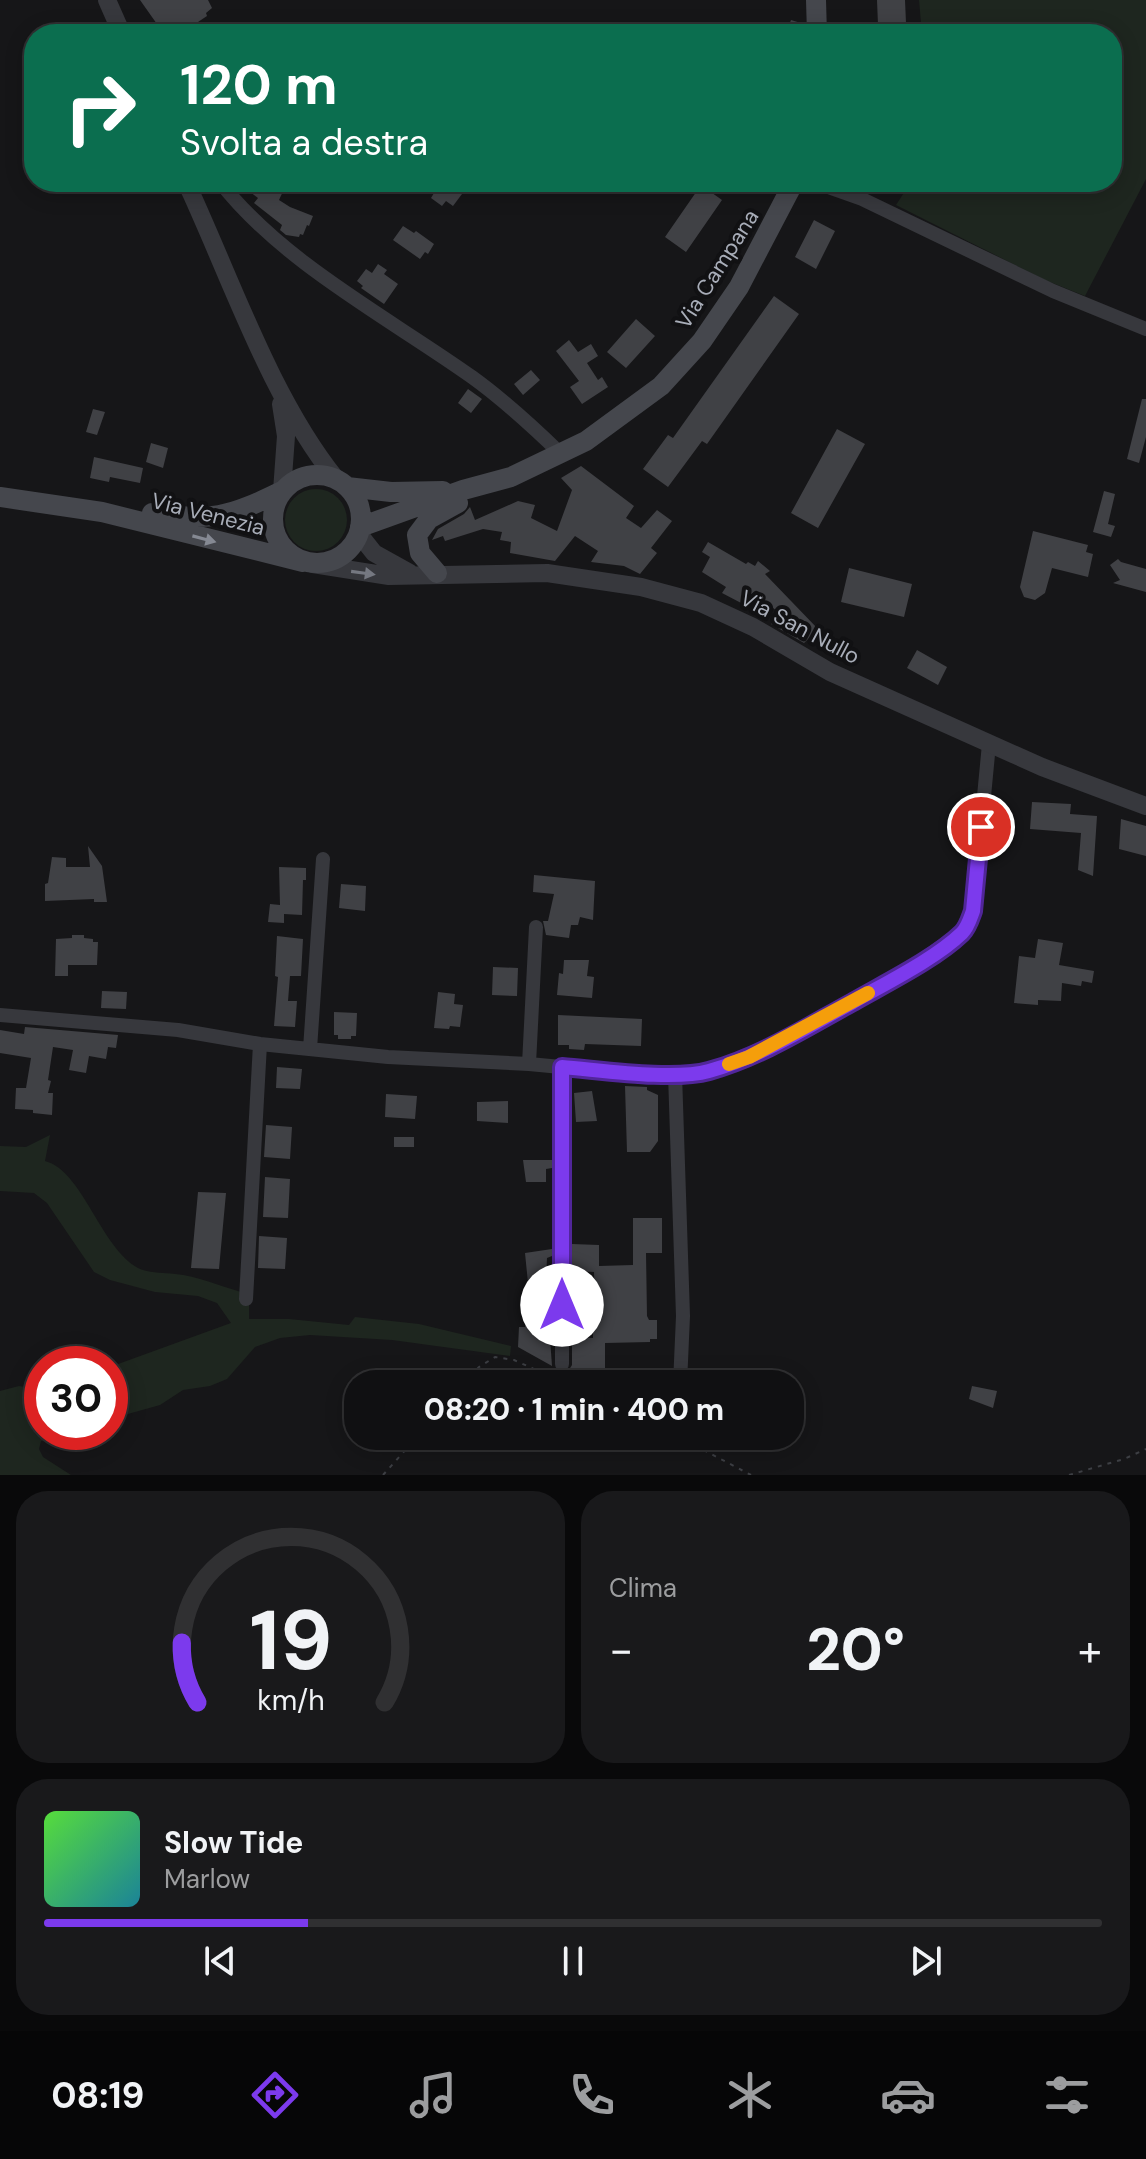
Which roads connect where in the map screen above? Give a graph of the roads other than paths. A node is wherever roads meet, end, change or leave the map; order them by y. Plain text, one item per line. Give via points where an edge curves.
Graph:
1 (107, 0) edge
2 (816, 0) edge
3 (118, 24) edge
4 (817, 24) edge
5 (190, 192) edge
6 (228, 192) edge
7 (789, 192) edge
8 (842, 192) edge
9 (1146, 329) edge
10 (277, 386) junction
11 (560, 453) junction
12 (511, 477) junction
13 (342, 483) junction
14 (463, 490) junction
15 (282, 491) junction
16 (0, 497) edge
17 (102, 512) junction
18 (360, 531) junction
19 (308, 563) junction
20 (437, 573) junction
21 (413, 574) junction
22 (989, 744) junction
23 (1146, 806) edge
24 (323, 859) dead end
25 (536, 927) dead end
26 (0, 1015) edge
27 (260, 1044) junction
28 (310, 1049) junction
29 (529, 1064) junction
30 (562, 1067) junction
31 (675, 1074) junction
32 (246, 1299) dead end
33 (562, 1364) dead end
34 (681, 1370) edge

1 - 3 street
2 - 4 main road
5 - 10 street
6 - 11 street via 282,246 493,393
7 - 11 main road, Via Campana via 739,287 702,341 661,386 586,441
8 - 9 street
10 - 13 street via 306,439
10 - 15 street via 286,436
11 - 12 main road, Via Campana
12 - 14 main road, Via Campana
12 - 20 main road via 429,519 417,544
13 - 14 main road, Via Campana via 405,492
13 - 15 main road, Via Campana via 307,476
13 - 18 main road via 360,509
14 - 18 main road, Via Campana
15 - 17 main road, Via Venezia via 240,512 211,517
15 - 19 main road via 272,526 283,548
16 - 17 main road, Via Venezia
17 -> 19 main road, Via Venezia
18 - 19 main road, Via Campana via 336,560
18 - 21 street via 374,553
19 -> 21 street, Via San Nullo via 375,575
20 - 21 street, Via San Nullo
20 - 22 street, Via San Nullo via 547,573 641,587 701,603 830,672
22 - 23 street, Via San Nullo
22 - 31 street via 973,911 964,930 899,977 749,1057 707,1072
24 - 28 street
25 - 29 street
26 - 27 street via 178,1030
27 - 28 street
27 - 32 street
28 - 29 street
29 - 30 street
30 - 31 street
30 - 33 street
31 - 34 street

